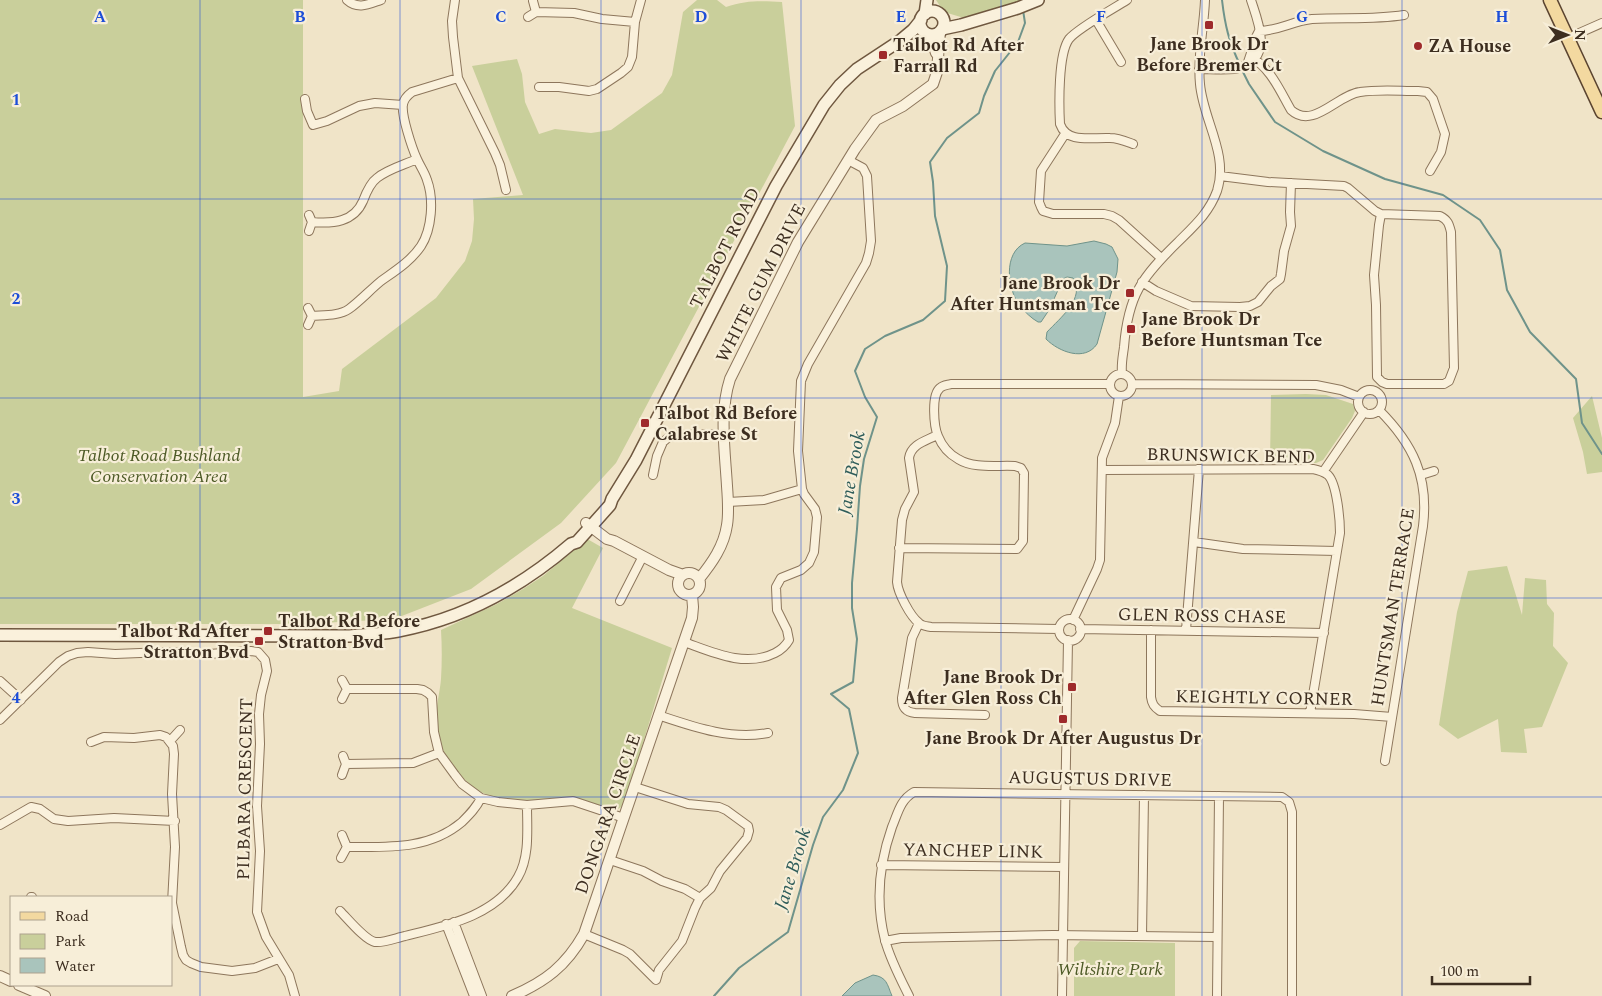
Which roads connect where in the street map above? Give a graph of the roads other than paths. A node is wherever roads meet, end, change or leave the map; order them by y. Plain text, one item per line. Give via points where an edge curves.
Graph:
1 (347, 0) edge
2 (381, 0) edge
3 (454, 0) edge
4 (641, 0) edge
5 (927, 0) edge
6 (934, 0) edge
7 (1038, 0) edge
8 (1127, 0) edge
9 (1205, 0) edge
10 (1252, 0) edge
11 (1550, 0) edge
12 (533, 1) edge
13 (536, 12) junction
14 (940, 15) junction
15 (1404, 15) dead end
16 (528, 17) dead end
17 (1096, 20) junction
18 (974, 21) junction
19 (635, 22) junction
20 (1602, 22) edge
21 (924, 25) junction
22 (941, 30) junction
23 (1259, 31) junction
24 (1568, 38) junction
25 (937, 57) junction
26 (1253, 58) junction
27 (1121, 62) dead end
28 (1199, 69) junction
29 (458, 78) junction
30 (540, 87) dead end
31 (305, 99) dead end
32 (403, 104) junction
33 (1602, 112) edge
34 (312, 125) junction
35 (307, 132) dead end
36 (1065, 134) junction
37 (1133, 144) dead end
38 (417, 159) junction
39 (848, 160) junction
40 (1430, 171) dead end
41 (1220, 176) junction
42 (1291, 183) junction
43 (506, 190) dead end
44 (1381, 214) junction
45 (310, 232) dead end
46 (1161, 258) junction
47 (1142, 282) junction
48 (308, 308) dead end
49 (312, 316) junction
50 (308, 325) dead end
51 (1122, 373) junction
52 (1110, 384) junction
53 (1132, 384) junction
54 (1120, 396) junction
55 (1359, 397) junction
56 (1379, 410) junction
57 (1364, 412) junction
58 (724, 434) junction
59 (937, 435) junction
60 (1199, 469) junction
61 (1102, 470) junction
62 (1434, 471) dead end
63 (1323, 472) junction
64 (653, 475) dead end
65 (1421, 475) junction
66 (802, 489) junction
67 (728, 502) junction
68 (591, 523) junction
69 (1194, 542) junction
70 (899, 548) junction
71 (1337, 551) junction
72 (643, 556) junction
73 (681, 577) junction
74 (696, 577) junction
75 (689, 595) junction
76 (620, 601) dead end
77 (1073, 620) junction
78 (919, 623) junction
79 (1059, 629) junction
80 (1080, 629) junction
81 (1151, 630) junction
82 (1186, 630) junction
83 (1324, 633) junction
84 (0, 635) edge
85 (1068, 640) junction
86 (684, 642) junction
87 (0, 680) edge
88 (342, 680) dead end
89 (347, 689) junction
90 (342, 699) dead end
91 (20, 700) junction
92 (1310, 713) junction
93 (658, 715) junction
94 (985, 715) dead end
95 (1392, 717) junction
96 (0, 720) edge
97 (180, 730) dead end
98 (768, 734) dead end
99 (170, 740) junction
100 (92, 742) dead end
101 (439, 753) junction
102 (343, 756) dead end
103 (1385, 761) dead end
104 (346, 764) junction
105 (342, 775) dead end
106 (635, 787) junction
107 (1065, 794) junction
108 (1144, 795) junction
109 (1219, 796) junction
110 (481, 798) junction
111 (527, 805) junction
112 (624, 818) junction
113 (174, 821) junction
114 (0, 826) edge
115 (342, 835) dead end
116 (347, 847) junction
117 (342, 858) dead end
118 (610, 860) junction
119 (882, 864) junction
120 (1064, 867) junction
121 (700, 898) junction
122 (172, 903) edge
123 (340, 911) dead end
124 (450, 923) junction
125 (584, 934) junction
126 (1063, 936) junction
127 (1142, 936) junction
128 (1217, 936) junction
129 (885, 941) junction
130 (278, 959) junction
131 (21, 986) edge
132 (40, 995) edge
133 (295, 996) edge
134 (474, 996) edge
135 (482, 996) edge
136 (512, 996) edge
137 (909, 996) edge
138 (1062, 996) edge
139 (1217, 996) edge
140 (1292, 996) edge

1 - 2 street via 356,6
3 - 29 street via 452,37
4 - 19 street
5 - 21 main road
6 - 14 main road
7 - 18 main road
8 - 17 street
9 - 28 street
10 - 23 street
11 - 24 main road
12 - 13 street
13 - 16 street
13 - 19 street
14 - 18 main road
14 - 21 main road via 931,12
14 - 22 main road via 944,22
15 - 23 street via 1378,19 1313,19
17 - 27 street
17 - 36 street via 1074,33 1065,46 1060,78 1060,124
18 - 22 main road
19 - 30 street via 632,57 621,73 589,91
20 - 24 street
21 - 22 main road via 934,35
21 - 25 street
21 - 68 main road, TALBOT ROAD via 858,69 824,104 776,186 636,460 612,499 605,501
22 - 25 street, WHITE GUM DRIVE
23 - 26 street via 1261,45
24 - 33 main road
25 - 39 street, WHITE GUM DRIVE via 933,84 903,106 876,120
26 - 28 street via 1235,69
26 - 40 street via 1269,74 1291,110 1304,117 1313,116 1349,95 1361,92 1427,92 1433,98 1445,134 1441,152
28 - 41 street via 1202,98 1218,151
29 - 32 street via 412,92
29 - 43 street via 495,153
31 - 34 street
32 - 34 street via 359,106
32 - 38 street via 405,122
34 - 35 street
36 - 37 street via 1111,138
36 - 46 street via 1040,172 1039,202 1044,211 1112,216
38 - 45 street via 377,178 350,217 332,223 311,219
38 - 49 street via 430,192 429,222 420,247 413,257 349,309
39 - 58 street, WHITE GUM DRIVE via 798,242 730,379 724,401
39 - 66 street via 863,168 867,176 870,248 866,263 801,381 798,451
41 - 42 street
41 - 46 street via 1214,198 1203,217
42 - 44 street via 1344,186
42 - 47 street via 1291,226 1280,279 1258,302 1240,307 1191,306
44 - 44 street via 1374,283 1377,377 1387,384 1444,384 1449,381 1454,368 1449,224 1440,216
46 - 47 street
47 - 51 street via 1127,316
48 - 49 street
49 - 50 street
51 - 52 street via 1115,375
51 - 53 street
52 - 54 street via 1113,393
52 - 59 street via 951,384 936,393
53 - 54 street via 1127,394
53 - 55 street via 1316,385
54 - 61 street via 1112,434 1104,451
55 - 56 street via 1367,390 1377,392 1382,401
55 - 57 street via 1359,406
56 - 57 street via 1373,414
56 - 65 street, HUNTSMAN TERRACE via 1401,433
57 - 63 street
58 - 64 street via 669,437 657,456
58 - 67 street, WHITE GUM DRIVE
59 - 70 street via 915,446 910,453 914,492 903,514
59 - 70 street via 944,448 967,463 1021,468 1024,473 1023,541 1017,549
60 - 61 street, BRUNSWICK BEND
60 - 63 street, BRUNSWICK BEND via 1313,469
60 - 69 street
61 - 77 street via 1100,560
62 - 65 street
63 - 71 street, BRUNSWICK BEND via 1331,480 1339,516
65 - 95 street, HUNTSMAN TERRACE via 1424,520
66 - 67 street via 764,500
66 - 86 street via 817,513 814,552 806,567 781,578 776,587 777,610 789,635 786,646 770,656 744,660
67 - 74 street, WHITE GUM DRIVE via 728,525 718,553 708,568
68 - 72 street via 614,541
68 - 84 main road, TALBOT ROAD via 531,576 499,595 448,617 398,631 348,636
69 - 71 street via 1243,549
69 - 82 street
70 - 78 street via 898,587
71 - 83 street, BRUNSWICK BEND
72 - 73 street
72 - 76 street
73 - 74 street via 690,573
73 - 75 street via 679,589
74 - 75 street via 699,588
75 - 86 street, DONGARA CIRCLE via 693,612
77 - 79 street via 1064,621
77 - 80 street
78 - 79 street via 931,627
78 - 94 street via 910,646 902,698 905,709 915,713
79 - 85 street via 1060,635
80 - 81 street, GLEN ROSS CHASE
80 - 85 street via 1077,638
81 - 82 street, GLEN ROSS CHASE
81 - 92 street, KEIGHTLY CORNER via 1151,697 1155,708 1166,711
82 - 83 street, GLEN ROSS CHASE
83 - 92 street, BRUNSWICK BEND
85 - 107 street
86 - 93 street, DONGARA CIRCLE
87 - 91 street
88 - 89 street
89 - 90 street
89 - 101 street via 417,689 428,693 432,697
91 - 96 street, PILBARA CRESCENT
91 - 130 street, PILBARA CRESCENT via 59,662 77,653 210,654 251,651 262,656 267,671 259,714 257,912
92 - 95 street, KEIGHTLY CORNER
93 - 98 street via 712,731 746,736
93 - 106 street, DONGARA CIRCLE
95 - 103 street, HUNTSMAN TERRACE
97 - 99 street
99 - 100 street via 160,735 104,737
99 - 113 street via 174,754
101 - 104 street via 413,763
101 - 110 street via 462,784
102 - 104 street
104 - 105 street
106 - 112 street, DONGARA CIRCLE
106 - 121 street via 688,804 719,807 748,826 747,838
107 - 108 street, AUGUSTUS DRIVE
107 - 119 street, AUGUSTUS DRIVE via 914,792 901,804
107 - 120 street
108 - 109 street, AUGUSTUS DRIVE
108 - 127 street
109 - 128 street
109 - 140 street, AUGUSTUS DRIVE via 1278,796 1291,806
110 - 111 street
110 - 116 street via 464,820 434,838 408,846
111 - 112 street via 574,801
111 - 124 street via 525,854 518,878 491,905
112 - 118 street, DONGARA CIRCLE
113 - 114 street via 114,818 68,821 54,819 31,807
113 - 122 street
115 - 116 street
116 - 117 street
118 - 121 street via 643,870
118 - 125 street, DONGARA CIRCLE
119 - 120 street, YANCHEP LINK
119 - 129 street, AUGUSTUS DRIVE via 879,903
120 - 126 street
121 - 125 street via 682,942 659,970 656,980 630,954
122 - 130 street via 183,955 191,964 232,971 255,968
123 - 124 street via 367,938 376,942
124 - 134 street
124 - 135 street
125 - 136 street, DONGARA CIRCLE via 557,969 534,987
126 - 127 street
126 - 129 street via 901,938
126 - 138 street
127 - 128 street
128 - 139 street
129 - 137 street, AUGUSTUS DRIVE
130 - 133 street, PILBARA CRESCENT via 289,975
131 - 132 street

